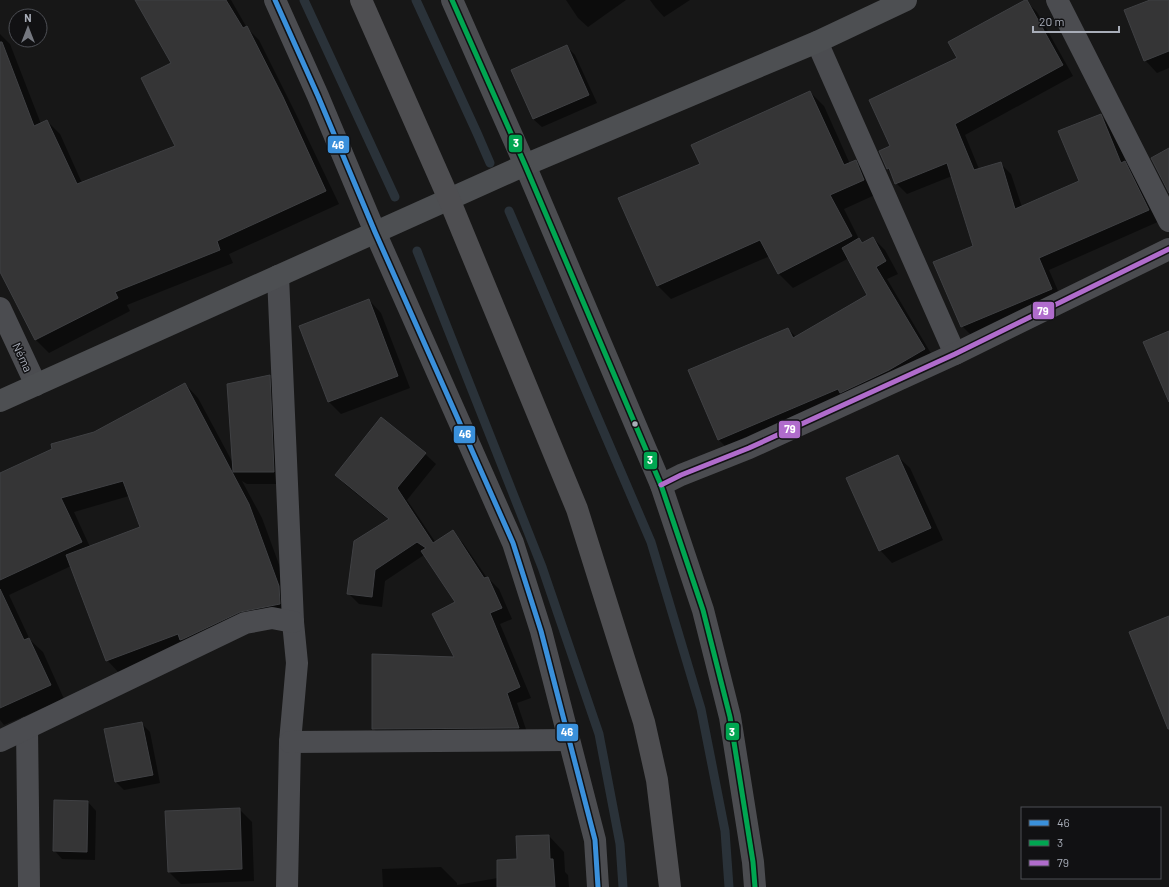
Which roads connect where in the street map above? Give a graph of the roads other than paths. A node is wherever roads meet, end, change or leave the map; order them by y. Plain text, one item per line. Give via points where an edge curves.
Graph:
1 (275, 0) edge
2 (361, 0) edge
3 (452, 0) edge
4 (906, 0) edge
5 (1057, 0) edge
6 (817, 42) junction
7 (525, 165) junction
8 (449, 199) junction
9 (1169, 221) edge
10 (375, 232) junction
11 (1169, 249) edge
12 (278, 276) junction
13 (0, 308) edge
14 (955, 354) junction
15 (36, 385) junction
16 (0, 401) edge
17 (661, 485) junction
18 (293, 622) junction
19 (27, 728) junction
20 (569, 740) junction
21 (0, 741) edge
22 (290, 742) junction
23 (29, 887) edge
24 (287, 887) edge
25 (598, 887) edge
26 (670, 887) edge
27 (755, 887) edge

1 - 10 street
2 - 8 highway
3 - 7 street
4 - 6 main road
5 - 9 street
6 - 7 main road
6 - 14 street
7 - 8 main road
7 - 17 street
8 - 10 main road
8 - 26 highway via 577,509 644,722 657,780
10 - 12 main road
10 - 20 street via 513,543 540,630
11 - 14 street
12 - 15 main road
12 - 18 street
13 - 15 street, Néma
14 - 17 street via 749,448
15 - 16 main road
17 - 27 street via 703,610 730,717 754,862
18 - 19 street via 272,618 245,623
18 - 22 street via 297,663
19 - 21 street
19 - 23 street
20 - 22 street
20 - 25 street via 595,840
22 - 24 street

